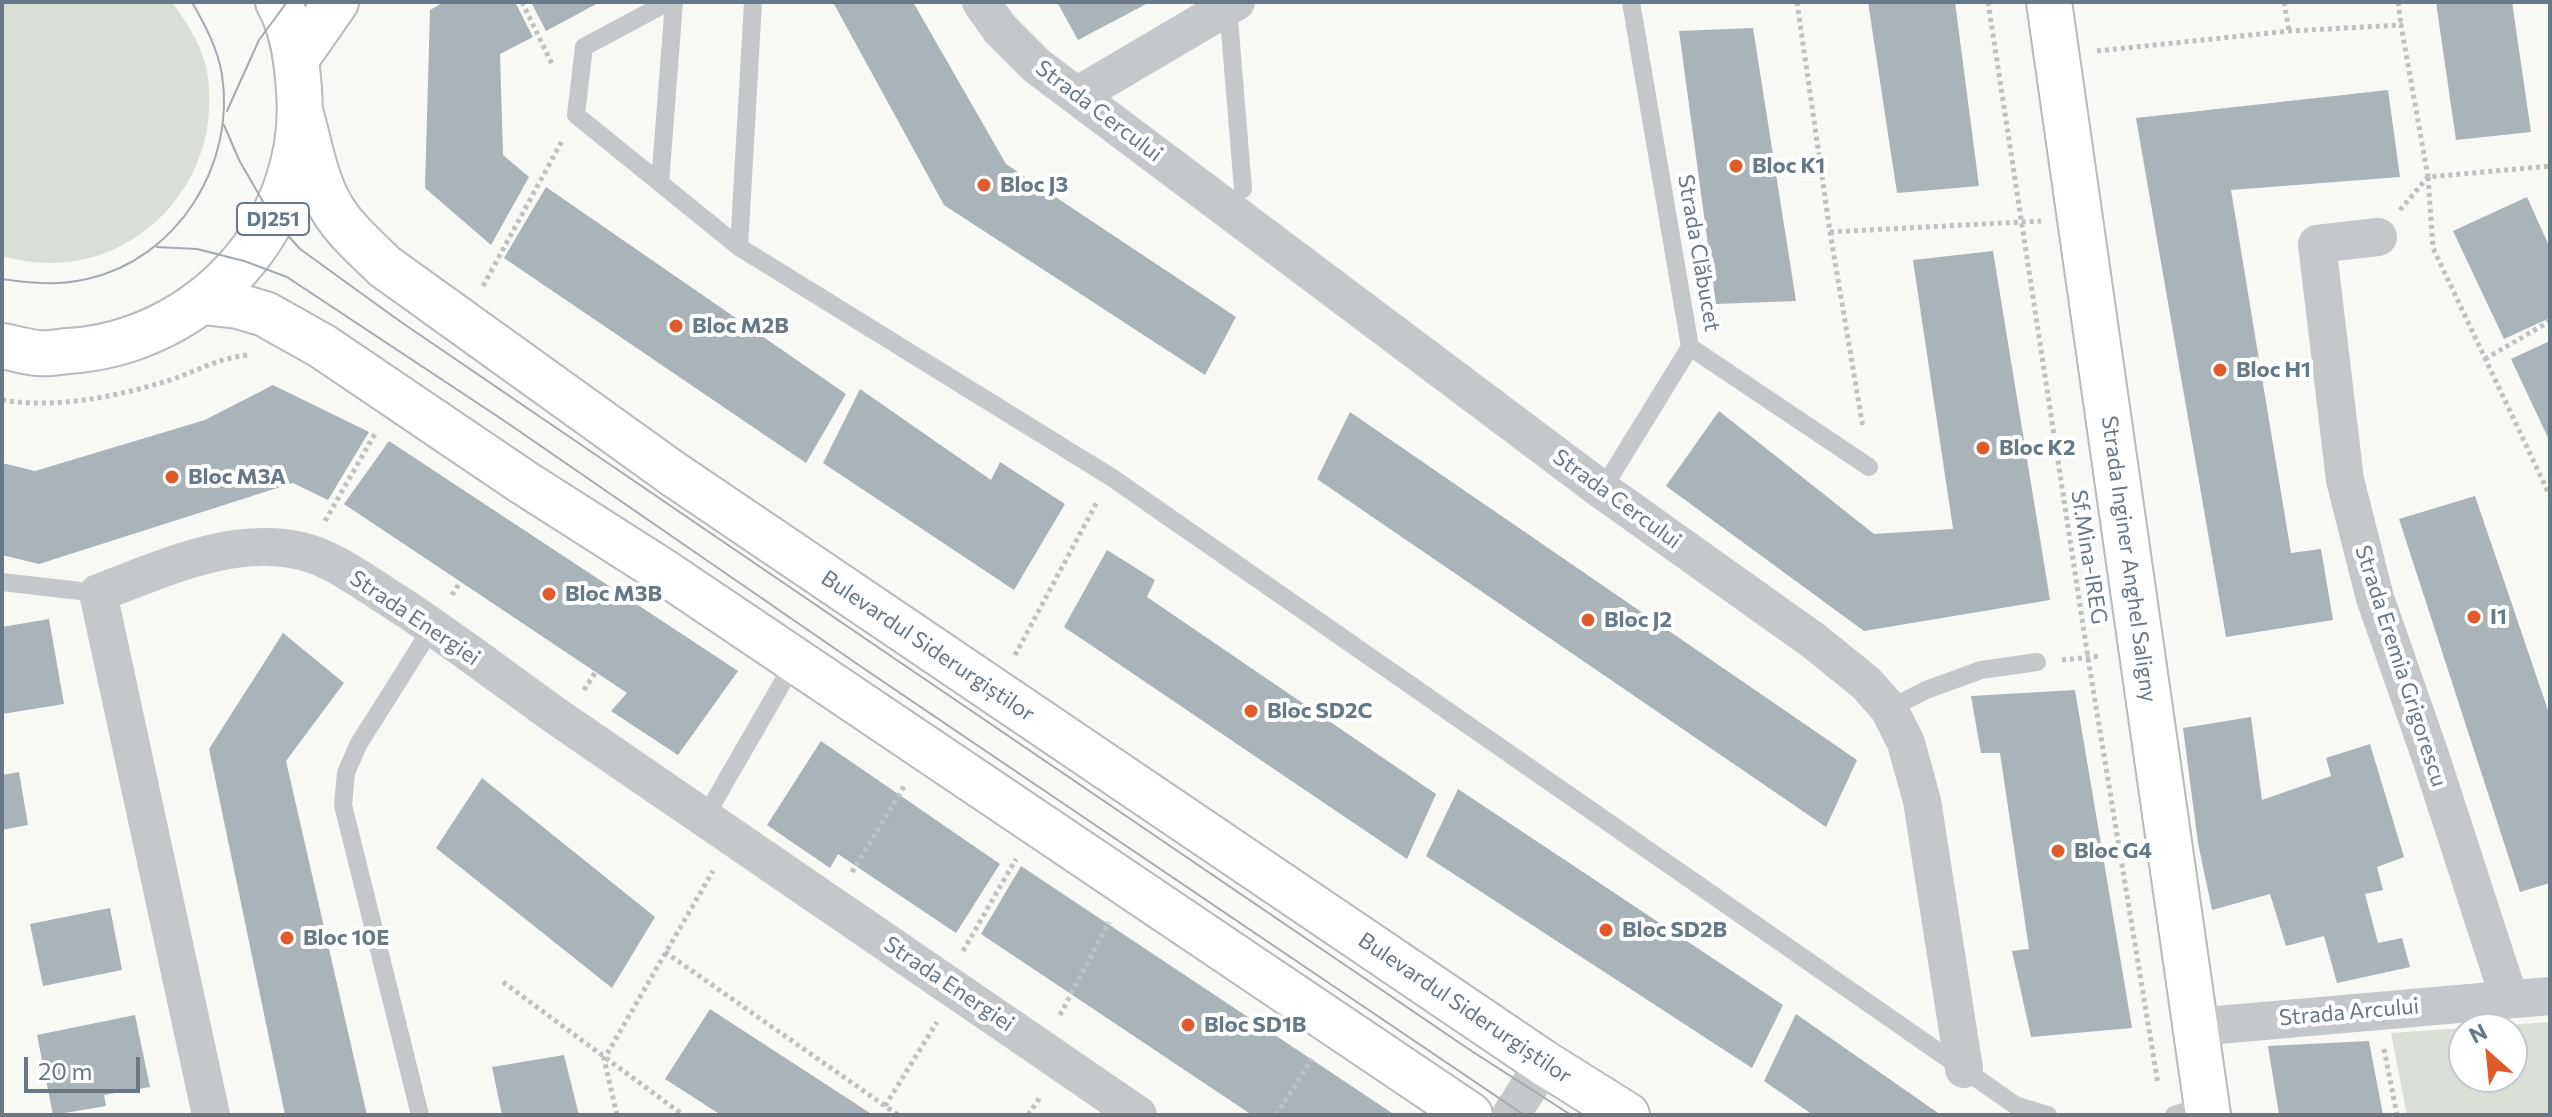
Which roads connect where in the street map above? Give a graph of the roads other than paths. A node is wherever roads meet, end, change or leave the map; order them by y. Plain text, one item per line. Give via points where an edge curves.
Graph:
1 (278, 2) edge
2 (336, 2) edge
3 (668, 2) edge
4 (674, 2) edge
5 (753, 2) edge
6 (981, 2) edge
7 (1631, 2) edge
8 (2049, 2) edge
9 (1232, 4) edge
10 (297, 58) junction
11 (1078, 95) junction
12 (301, 114) junction
13 (660, 183) junction
14 (1243, 189) dead end
15 (2378, 237) dead end
16 (739, 247) junction
17 (203, 302) junction
18 (2, 346) edge
19 (1690, 347) junction
20 (1869, 467) road end
21 (1602, 490) junction
22 (2, 582) edge
23 (98, 593) junction
24 (433, 626) junction
25 (795, 661) junction
26 (2037, 662) road end
27 (1889, 709) junction
28 (719, 828) junction
29 (2550, 996) edge
30 (2509, 998) junction
31 (2195, 1027) junction
32 (1544, 1063) junction
33 (1964, 1069) junction
34 (2196, 1111) edge
35 (211, 1115) edge
36 (420, 1115) edge
37 (1138, 1115) edge
38 (1470, 1115) edge
39 (1511, 1115) edge
40 (1627, 1115) edge
41 (2048, 1115) edge

1 - 10 main road, DJ251
2 - 10 main road
3 - 13 lane via 584,47 576,115
4 - 13 lane
5 - 16 lane
6 - 11 street, Strada Cercului via 1037,66
7 - 19 lane, Strada Clăbucet
8 - 31 main road, Strada Inginer Anghel Saligny
9 - 11 street
9 - 14 lane
10 - 12 main road, DJ251
11 - 21 street, Strada Cercului
12 - 17 main road, DJ251 via 293,167 273,219 244,261
12 - 32 main road, Bulevardul Siderurgiștilor via 320,184 333,209 384,266 672,473
13 - 16 lane
15 - 30 street, Strada Eremia Grigorescu via 2317,244 2345,480 2375,598
16 - 33 lane via 1111,477
17 - 18 main road, DJ251 via 152,332 96,349 38,353
17 - 25 main road via 265,314 322,346
19 - 20 lane
19 - 21 lane, Strada Clăbucet
21 - 27 street, Strada Cercului via 1814,641
22 - 23 lane
23 - 24 street, Strada Energiei via 213,552 266,547 306,552 351,573
23 - 35 street
24 - 28 street, Strada Energiei
24 - 36 lane via 358,745 346,773 343,805
25 - 28 lane
25 - 38 main road
26 - 27 lane via 1981,670
27 - 33 street, Strada Cercului via 1906,743 1922,801
28 - 37 street, Strada Energiei
29 - 30 street, Strada Arcului
30 - 31 street, Strada Arcului
31 - 34 main road, Strada Inginer Anghel Saligny
32 - 39 street
32 - 40 main road, Bulevardul Siderurgiștilor
33 - 41 lane via 2015,1105

